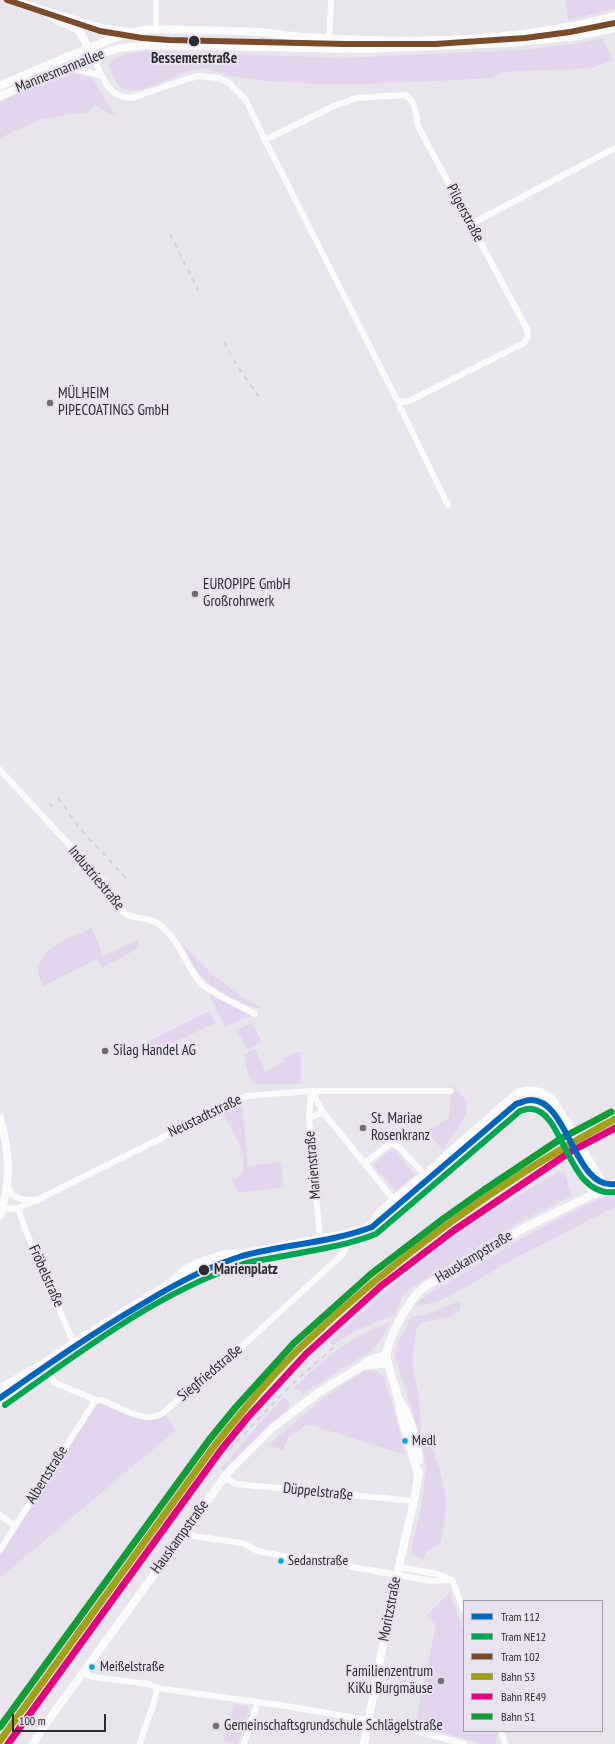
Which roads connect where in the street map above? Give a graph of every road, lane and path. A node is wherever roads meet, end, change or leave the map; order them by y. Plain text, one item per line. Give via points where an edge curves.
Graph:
1 (11, 0) edge
2 (156, 0) edge
3 (331, 0) edge
4 (48, 13) junction
5 (615, 16) edge
6 (615, 28) edge
7 (156, 29) junction
8 (129, 32) junction
9 (329, 39) junction
10 (88, 48) junction
11 (329, 50) junction
12 (93, 56) junction
13 (69, 67) junction
14 (102, 76) junction
15 (0, 86) edge
16 (0, 96) edge
17 (265, 140) junction
18 (615, 148) edge
19 (471, 224) junction
20 (400, 401) junction
21 (448, 505) dead end
22 (0, 770) edge
23 (255, 1014) dead end
24 (311, 1091) junction
25 (451, 1091) dead end
26 (323, 1112) junction
27 (0, 1118) edge
28 (309, 1118) junction
29 (365, 1163) junction
30 (0, 1171) edge
31 (9, 1175) junction
32 (425, 1175) junction
33 (615, 1183) edge
34 (8, 1185) junction
35 (599, 1191) junction
36 (37, 1200) junction
37 (394, 1200) junction
38 (18, 1208) junction
39 (1, 1212) edge
40 (372, 1224) junction
41 (348, 1234) junction
42 (320, 1239) junction
43 (74, 1344) junction
44 (387, 1354) junction
45 (388, 1363) junction
46 (42, 1366) junction
47 (362, 1366) junction
48 (0, 1389) edge
49 (0, 1401) edge
50 (95, 1401) junction
51 (223, 1478) junction
52 (414, 1501) junction
53 (0, 1515) edge
54 (15, 1526) junction
55 (184, 1531) junction
56 (0, 1550) edge
57 (398, 1571) junction
58 (463, 1608) edge
59 (83, 1673) junction
60 (157, 1688) junction
61 (258, 1702) junction
62 (368, 1720) junction
63 (501, 1732) edge
64 (33, 1744) edge
65 (140, 1744) edge
66 (244, 1744) edge
67 (364, 1744) edge
68 (464, 1744) edge
69 (504, 1744) edge

1 - 4 main road
2 - 7 street
3 - 9 street
4 - 8 main road via 60,14 101,28
4 - 10 main road via 80,30
5 - 9 main road via 577,26 509,36 423,40
6 - 11 main road, Mannesmannallee via 578,36 508,43
7 - 8 main road
7 - 9 main road via 258,32
8 - 10 main road, Mannesmannallee
9 - 11 street
10 - 12 main road
10 - 15 main road, Mannesmannallee
11 - 12 main road, Mannesmannallee via 169,44 120,48
12 - 13 main road, Mannesmannallee
12 - 14 street
13 - 14 street
13 - 16 main road, Mannesmannallee
14 - 17 street via 109,88 122,98 132,98 187,78 219,78 229,82 246,100
17 - 19 street, Pilgerstraße via 356,98 405,95 411,98 418,126
17 - 20 street via 394,396
18 - 19 street
19 - 20 street, Pilgerstraße via 527,329 528,337 524,343 409,401
20 - 21 street via 400,407
22 - 23 street, Industriestraße via 102,880 124,912 157,923 181,949 200,982
24 - 25 street, Neustadtstraße
24 - 26 street
24 - 28 street, Marienstraße
24 - 36 street, Neustadtstraße via 246,1096
26 - 28 street
26 - 29 street
27 - 31 main road via 5,1135
28 - 42 street, Marienstraße
29 - 32 street via 391,1143 398,1146
29 - 37 street
30 - 31 street
31 - 34 main road
32 - 35 main road via 518,1093 535,1091 550,1098 587,1158
32 - 37 main road
33 - 35 main road
34 - 36 street via 9,1191 16,1198
34 - 39 main road
35 - 40 main road via 549,1115 538,1106 526,1104 515,1110 386,1219 378,1224
35 - 44 main road, Hauskampstraße via 524,1228 424,1287 413,1296 407,1306
36 - 38 street, Neustadtstraße
37 - 40 main road
38 - 39 street, Neustadtstraße
38 - 43 street, Fröbelstraße
40 - 41 main road
41 - 42 main road
41 - 50 street, Siegfriedstraße via 343,1254 249,1340 161,1414 144,1418 101,1400
42 - 43 main road via 223,1256 199,1263
43 - 46 main road
44 - 45 main road, Hauskampstraße
44 - 47 main road, Hauskampstraße via 367,1361
45 - 47 main road, Hauskampstraße
45 - 52 main road, Moritzstraße via 417,1448 420,1466
46 - 48 main road
46 - 49 main road
46 - 50 street, Siegfriedstraße via 55,1383
47 - 51 main road, Hauskampstraße via 318,1393 272,1428
50 - 54 street, Albertstraße
51 - 52 street, Düppelstraße via 236,1484
51 - 55 main road, Hauskampstraße
52 - 57 main road, Moritzstraße
53 - 54 street
54 - 56 street, Albertstraße
55 - 57 street via 193,1536 242,1543 258,1551 298,1559 308,1556 345,1563 352,1567
55 - 59 main road, Hauskampstraße
57 - 58 street via 432,1581 452,1580
57 - 62 main road, Moritzstraße
59 - 60 street via 93,1677 149,1684
59 - 64 main road, Hauskampstraße
60 - 61 street
60 - 65 street
61 - 62 street
61 - 66 street
62 - 67 main road, Moritzstraße
62 - 68 street
63 - 69 street

